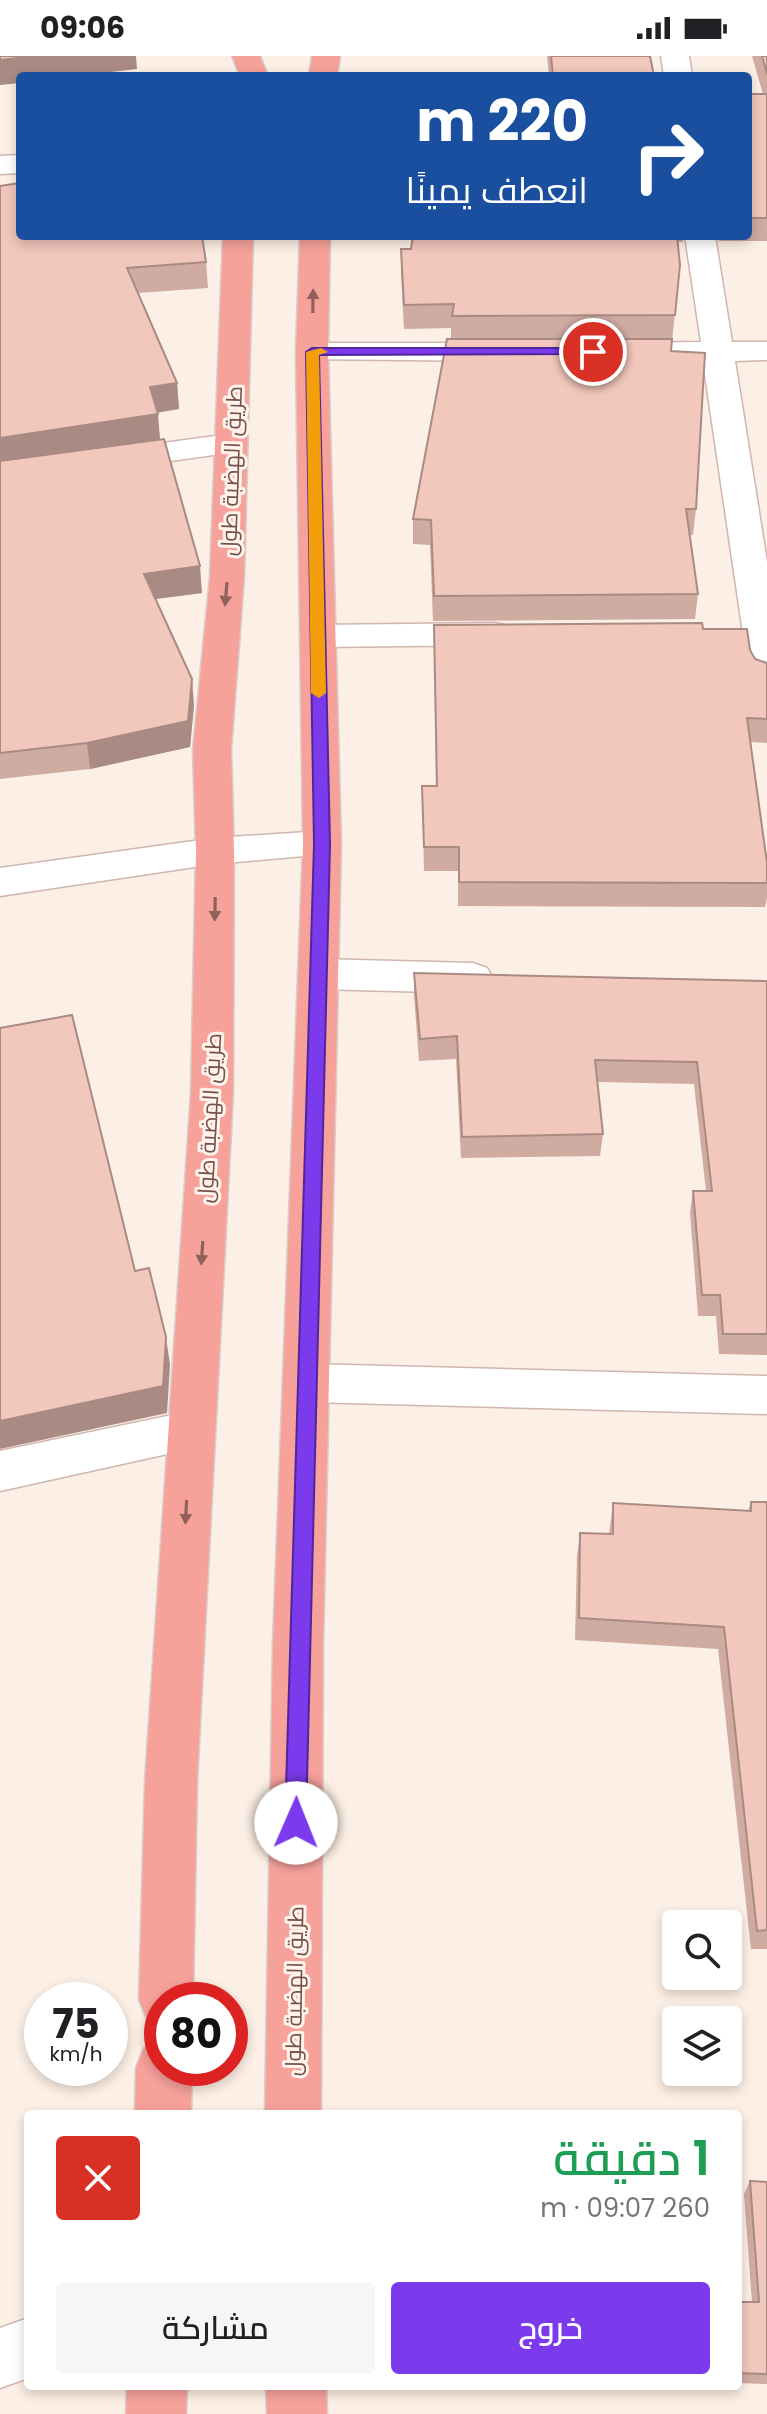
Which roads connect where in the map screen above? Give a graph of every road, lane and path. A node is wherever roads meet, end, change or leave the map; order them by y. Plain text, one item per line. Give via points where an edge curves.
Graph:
1 (238, 240) edge
2 (315, 240) edge
3 (701, 240) edge
4 (719, 351) junction
5 (767, 351) edge
6 (312, 352) junction
7 (530, 352) edge
8 (593, 352) edge
9 (230, 444) junction
10 (0, 475) edge
11 (523, 634) edge
12 (318, 636) junction
13 (767, 674) edge
14 (322, 844) junction
15 (215, 851) junction
16 (0, 882) edge
17 (318, 974) junction
18 (508, 979) edge
19 (308, 1383) junction
20 (767, 1395) edge
21 (191, 1431) junction
22 (0, 1471) edge
23 (166, 1982) edge
24 (164, 2086) edge
25 (163, 2110) edge
26 (293, 2110) edge
27 (24, 2349) edge
28 (0, 2358) edge
29 (157, 2390) edge
30 (296, 2390) edge
31 (156, 2414) edge
32 (297, 2414) edge

1 - 9 highway, طريق الهضبة طول
6 -> 2 highway, طريق الهضبة طول
3 - 4 street
4 - 5 street
4 - 8 street
4 - 13 street via 745,633
6 - 7 street
6 - 12 highway, طريق الهضبة طول
9 - 10 street
9 -> 15 highway, طريق الهضبة طول via 227,577 212,750
11 - 12 street
12 - 14 highway, طريق الهضبة طول
14 - 15 street
14 - 17 highway, طريق الهضبة طول
15 - 16 street
15 -> 21 highway, طريق الهضبة طول via 212,1093
17 - 18 street
17 - 19 highway, طريق الهضبة طول
19 - 20 street
19 - 26 highway, طريق الهضبة طول via 298,1644
21 - 22 street
21 -> 23 highway, طريق الهضبة طول via 171,1782
24 - 25 highway
27 - 28 street
29 - 31 highway
30 - 32 highway

